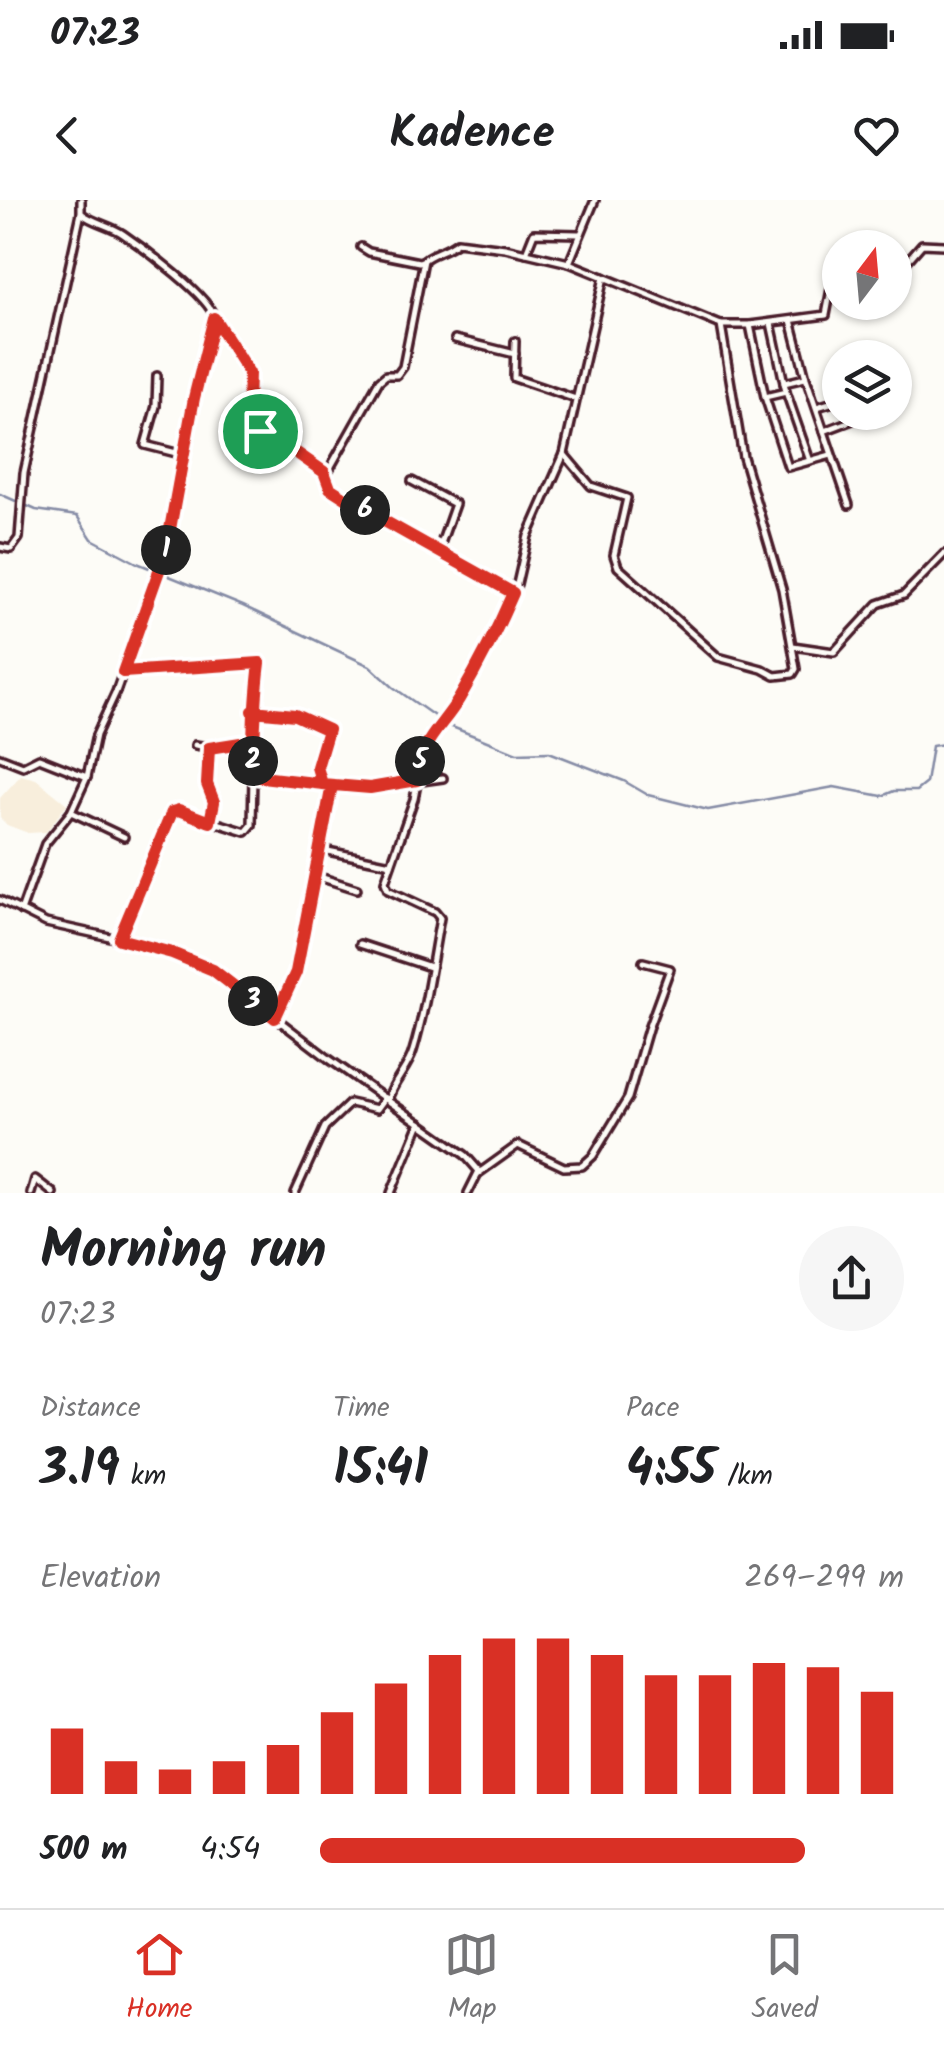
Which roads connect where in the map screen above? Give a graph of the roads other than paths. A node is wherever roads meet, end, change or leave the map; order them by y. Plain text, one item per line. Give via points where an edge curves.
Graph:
1 (81, 200) edge
2 (594, 200) edge
3 (81, 214) junction
4 (578, 234) junction
5 (944, 245) edge
6 (361, 247) dead end
7 (526, 253) junction
8 (912, 255) edge
9 (424, 260) junction
10 (569, 263) junction
11 (604, 276) junction
12 (822, 315) edge
13 (214, 318) junction
14 (791, 320) junction
15 (770, 323) junction
16 (722, 325) junction
17 (750, 325) junction
18 (454, 340) dead end
19 (515, 341) dead end
20 (514, 354) junction
21 (158, 376) dead end
22 (806, 378) junction
23 (784, 383) junction
24 (786, 392) junction
25 (766, 396) junction
26 (576, 399) junction
27 (822, 405) edge
28 (817, 407) junction
29 (824, 431) joint
30 (564, 454) junction
31 (184, 455) junction
32 (831, 455) junction
33 (810, 461) junction
34 (326, 475) junction
35 (412, 481) dead end
36 (849, 504) dead end
37 (0, 547) edge
38 (438, 552) junction
39 (944, 554) edge
40 (513, 593) junction
41 (793, 646) junction
42 (123, 672) junction
43 (253, 711) junction
44 (253, 741) junction
45 (194, 744) dead end
46 (209, 748) junction
47 (0, 756) edge
48 (87, 776) junction
49 (253, 776) junction
50 (443, 778) dead end
51 (417, 780) junction
52 (322, 784) junction
53 (332, 785) junction
54 (70, 812) junction
55 (210, 822) junction
56 (124, 837) dead end
57 (318, 849) junction
58 (391, 864) junction
59 (313, 876) junction
60 (357, 889) dead end
61 (0, 900) edge
62 (21, 911) junction
63 (119, 939) junction
64 (360, 944) dead end
65 (643, 962) dead end
66 (430, 967) junction
67 (275, 1018) junction
68 (387, 1099) junction
69 (420, 1123) junction
70 (478, 1173) junction
71 (31, 1193) edge
72 (53, 1193) edge
73 (295, 1193) edge
74 (391, 1193) edge
75 (468, 1193) edge

1 - 3 street
2 - 4 street
3 - 13 street via 161,263 211,306
3 - 37 street via 24,473 16,546
4 - 7 street via 534,233
4 - 10 street
5 - 8 street via 922,244
6 - 9 street
7 - 9 street via 459,242
7 - 10 street
9 - 34 street via 403,367 379,381
10 - 11 street
11 - 16 street
11 - 26 street
12 - 14 street
13 - 31 street
13 - 34 street via 249,373 248,403 260,431
14 - 15 street
14 - 22 street
15 - 17 street
15 - 23 street
16 - 17 street
16 - 41 street via 744,457
17 - 25 street
18 - 20 street
19 - 20 street
20 - 26 street via 514,378
21 - 31 street via 145,446
22 - 23 street
22 - 28 street
23 - 24 street
24 - 25 street
24 - 33 street
25 - 33 street via 788,468
26 - 30 street
27 - 28 street
28 - 29 street
29 - 32 street
30 - 40 street via 528,536
30 - 41 street via 591,486 627,498 615,563 709,651 782,676 796,669
31 - 42 street via 174,517
32 - 33 street
32 - 36 street
34 - 38 street via 330,488
35 - 38 street via 454,504
38 - 40 street
39 - 41 street via 904,595 878,604 834,652
40 - 51 street via 445,721 425,742
42 - 43 street via 260,663
42 - 48 street
43 - 44 street
43 - 52 street via 295,715 328,730 317,767
44 - 46 street
44 - 49 street
45 - 46 street
46 - 55 street
47 - 48 street via 22,766 39,758
48 - 54 street
49 - 52 street
49 - 55 street via 250,830
50 - 51 street
51 - 53 street via 370,788
51 - 58 street
52 - 53 street
53 - 57 street
54 - 56 street
54 - 62 street via 44,844
55 - 63 street via 172,812
57 - 58 street
57 - 59 street
58 - 66 street via 386,888 440,918
59 - 60 street
59 - 67 street via 296,972
61 - 62 street
62 - 63 street via 62,928
63 - 67 street via 213,970
64 - 66 street
65 - 70 street via 670,970 628,1098 593,1156 582,1166 564,1167 518,1145
66 - 68 street via 412,1056
67 - 68 street
68 - 69 street
68 - 73 street via 377,1108 350,1103 326,1124
69 - 70 street via 465,1155
69 - 74 street
70 - 75 street
71 - 72 street via 35,1179

